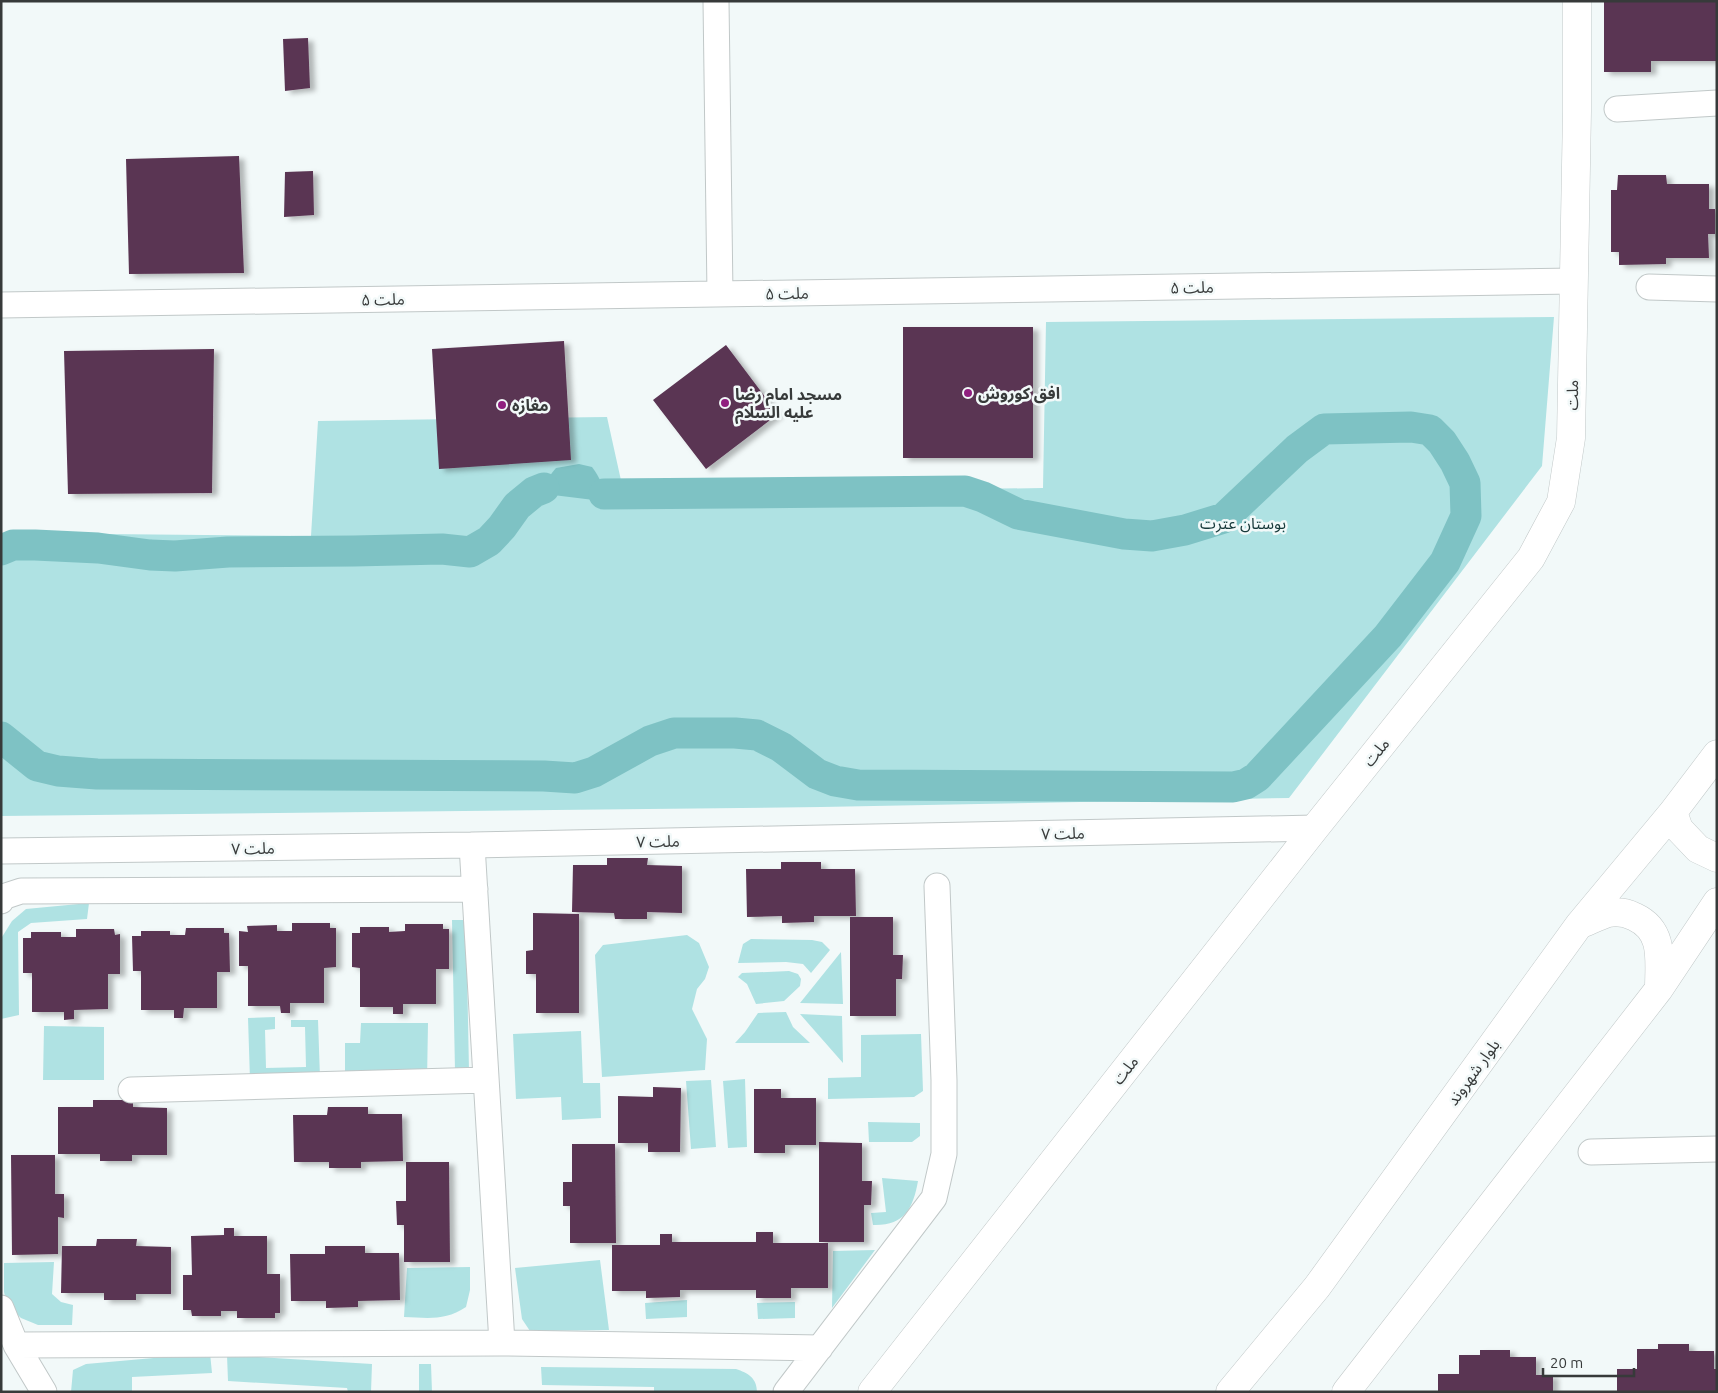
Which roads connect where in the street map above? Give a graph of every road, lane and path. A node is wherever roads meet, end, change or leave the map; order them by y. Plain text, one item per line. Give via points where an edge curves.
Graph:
1 (716, 1) edge
2 (1577, 1) edge
3 (1717, 103) edge
4 (1617, 110) dead end
5 (1574, 282) junction
6 (1649, 287) dead end
7 (1717, 289) edge
8 (720, 294) junction
9 (1, 305) edge
10 (1717, 754) edge
11 (1673, 812) junction
12 (1315, 828) junction
13 (472, 845) junction
14 (1, 851) edge
15 (1717, 858) edge
16 (937, 886) dead end
17 (475, 889) junction
18 (1, 901) edge
19 (1717, 902) edge
20 (1579, 925) junction
21 (1659, 989) junction
22 (486, 1080) junction
23 (131, 1090) dead end
24 (1717, 1148) edge
25 (1591, 1152) dead end
26 (1, 1308) edge
27 (502, 1344) junction
28 (16, 1346) junction
29 (820, 1348) junction
30 (44, 1392) edge
31 (786, 1392) edge
32 (872, 1392) edge
33 (1230, 1392) edge
34 (1346, 1392) edge

1 - 8 street
2 - 5 main road, ملت
3 - 4 street
5 - 8 street, ملت ۵
5 - 12 main road, ملت via 1571,438 1561,502 1531,558
6 - 7 street
8 - 9 street, ملت ۵
10 - 11 main road, بلوار شهروند
11 - 15 main road via 1679,829 1698,849
11 - 20 main road, بلوار شهروند
12 - 13 street, ملت ۷
12 - 32 main road, ملت
13 - 14 street, ملت ۷
13 - 17 street
16 - 29 street via 944,1154 934,1198
17 - 18 street via 21,891 3,897
17 - 22 street
19 - 21 main road
20 - 21 main road via 1609,913 1627,914 1643,921 1656,935
20 - 33 main road, بلوار شهروند via 1317,1287
21 - 34 main road
22 - 23 street
22 - 27 street
24 - 25 street
26 - 28 street
27 - 28 street
27 - 29 street
28 - 30 street
29 - 31 street

